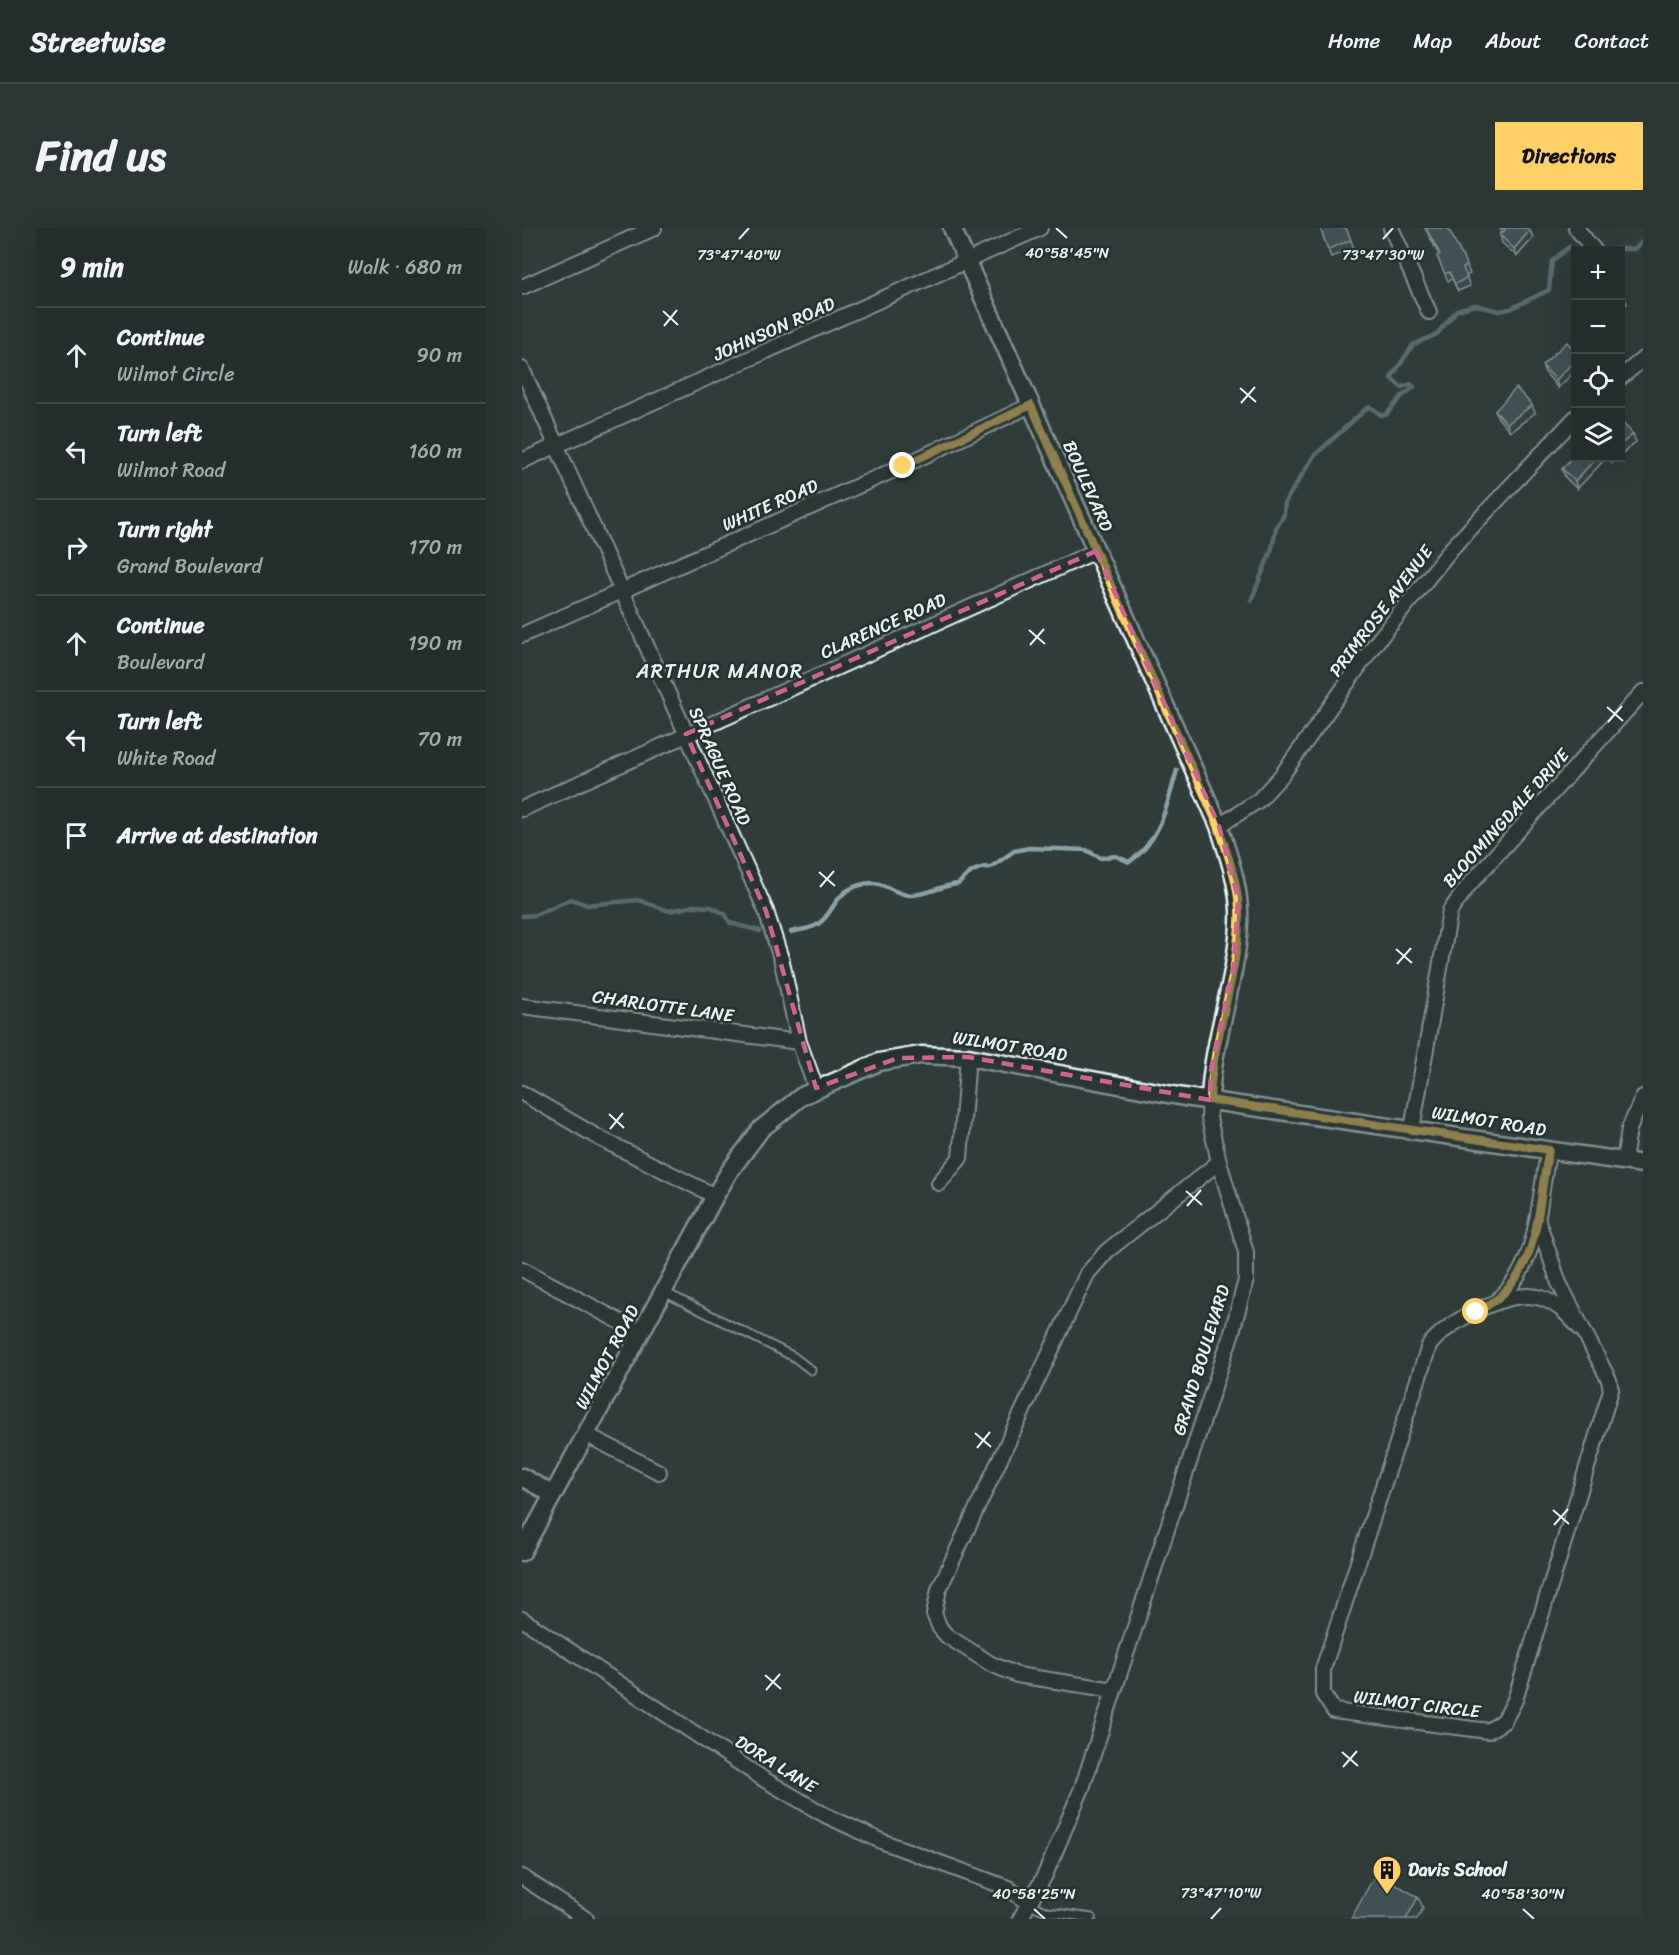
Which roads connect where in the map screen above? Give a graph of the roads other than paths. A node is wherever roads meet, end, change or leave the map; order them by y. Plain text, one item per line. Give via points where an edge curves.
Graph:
1 (654, 228) edge
2 (952, 228) edge
3 (1040, 228) edge
4 (1391, 228) edge
5 (1576, 228) edge
6 (1591, 246) edge
7 (967, 261) junction
8 (522, 287) edge
9 (1429, 312) dead end
10 (1643, 358) edge
11 (522, 369) edge
12 (1625, 374) edge
13 (1031, 405) junction
14 (1571, 421) edge
15 (556, 445) junction
16 (522, 461) edge
17 (1096, 551) junction
18 (622, 590) junction
19 (522, 635) edge
20 (1643, 692) edge
21 (686, 734) junction
22 (1190, 760) joint
23 (522, 809) edge
24 (1218, 826) junction
25 (522, 1006) edge
26 (799, 1042) junction
27 (968, 1057) junction
28 (816, 1088) junction
29 (522, 1093) edge
30 (1643, 1096) edge
31 (1210, 1100) junction
32 (1412, 1129) junction
33 (1549, 1150) junction
34 (1624, 1161) junction
35 (1220, 1162) junction
36 (1643, 1164) edge
37 (939, 1183) dead end
38 (715, 1196) junction
39 (1538, 1221) junction
40 (522, 1269) edge
41 (664, 1292) junction
42 (1493, 1304) junction
43 (1581, 1329) junction
44 (641, 1334) junction
45 (811, 1370) dead end
46 (587, 1436) junction
47 (659, 1472) dead end
48 (522, 1477) edge
49 (552, 1494) junction
50 (522, 1552) edge
51 (522, 1619) edge
52 (1114, 1690) junction
53 (522, 1877) edge
54 (1029, 1904) junction
55 (1092, 1918) edge
56 (586, 1919) edge
57 (1020, 1919) edge

1 - 8 street
2 - 7 street, BOULEVARD
3 - 7 street, JOHNSON ROAD
4 - 9 street
5 - 6 street
7 - 13 street, BOULEVARD
7 - 15 street, JOHNSON ROAD
10 - 12 street
11 - 15 street, SPRAGUE ROAD
13 - 17 street, BOULEVARD
13 - 18 street, WHITE ROAD
14 - 24 street, PRIMROSE AVENUE via 1452,548 1372,648 1282,775 1259,800
15 - 16 street, JOHNSON ROAD
15 - 18 street, SPRAGUE ROAD
17 - 21 street, CLARENCE ROAD
17 - 22 street, BOULEVARD
18 - 19 street, WHITE ROAD
18 - 21 street, SPRAGUE ROAD
20 - 32 street, BLOOMINGDALE DRIVE via 1468,886 1450,911
21 - 23 street, CLARENCE ROAD
21 - 26 street, SPRAGUE ROAD via 766,911 782,962
22 - 24 street, GRAND BOULEVARD
24 - 31 street, GRAND BOULEVARD via 1233,875 1239,924 1230,990 1211,1070
25 - 26 street, CHARLOTTE LANE
26 - 28 street, SPRAGUE ROAD
27 - 28 street, WILMOT ROAD via 898,1058
27 - 31 street, WILMOT ROAD
27 - 37 street via 960,1158
28 - 38 street, WILMOT ROAD via 761,1129
29 - 38 street via 601,1139
30 - 34 street via 1629,1129
31 - 32 street, WILMOT ROAD
31 - 35 street, GRAND BOULEVARD via 1209,1119
32 - 33 street, WILMOT ROAD
33 - 34 street, WILMOT ROAD
33 - 39 street, WILMOT CIRCLE
34 - 36 street, WILMOT ROAD
35 - 52 street, GRAND BOULEVARD via 1246,1252 1246,1280
35 - 52 street via 1107,1251 1087,1274 934,1607 937,1622 947,1636 996,1667 1017,1675
38 - 41 street, WILMOT ROAD
39 - 42 street, WILMOT CIRCLE via 1519,1276
39 - 43 street, WILMOT CIRCLE via 1559,1283
40 - 44 street
41 - 44 street, WILMOT ROAD
41 - 45 lane via 794,1357
42 - 43 street, WILMOT CIRCLE via 1521,1296 1541,1297 1562,1308
42 - 43 street, WILMOT CIRCLE via 1441,1331 1429,1346 1323,1669 1323,1694 1334,1711 1488,1731 1510,1713 1611,1398 1609,1380
44 - 46 street, WILMOT ROAD
46 - 47 street
46 - 49 street, WILMOT ROAD
48 - 49 street
49 - 50 street, WILMOT ROAD
51 - 54 street, DORA LANE via 765,1780 825,1815 913,1854 1008,1888
52 - 54 street, GRAND BOULEVARD via 1083,1788
53 - 56 street
54 - 55 lane via 1048,1912
54 - 57 street, GRAND BOULEVARD

